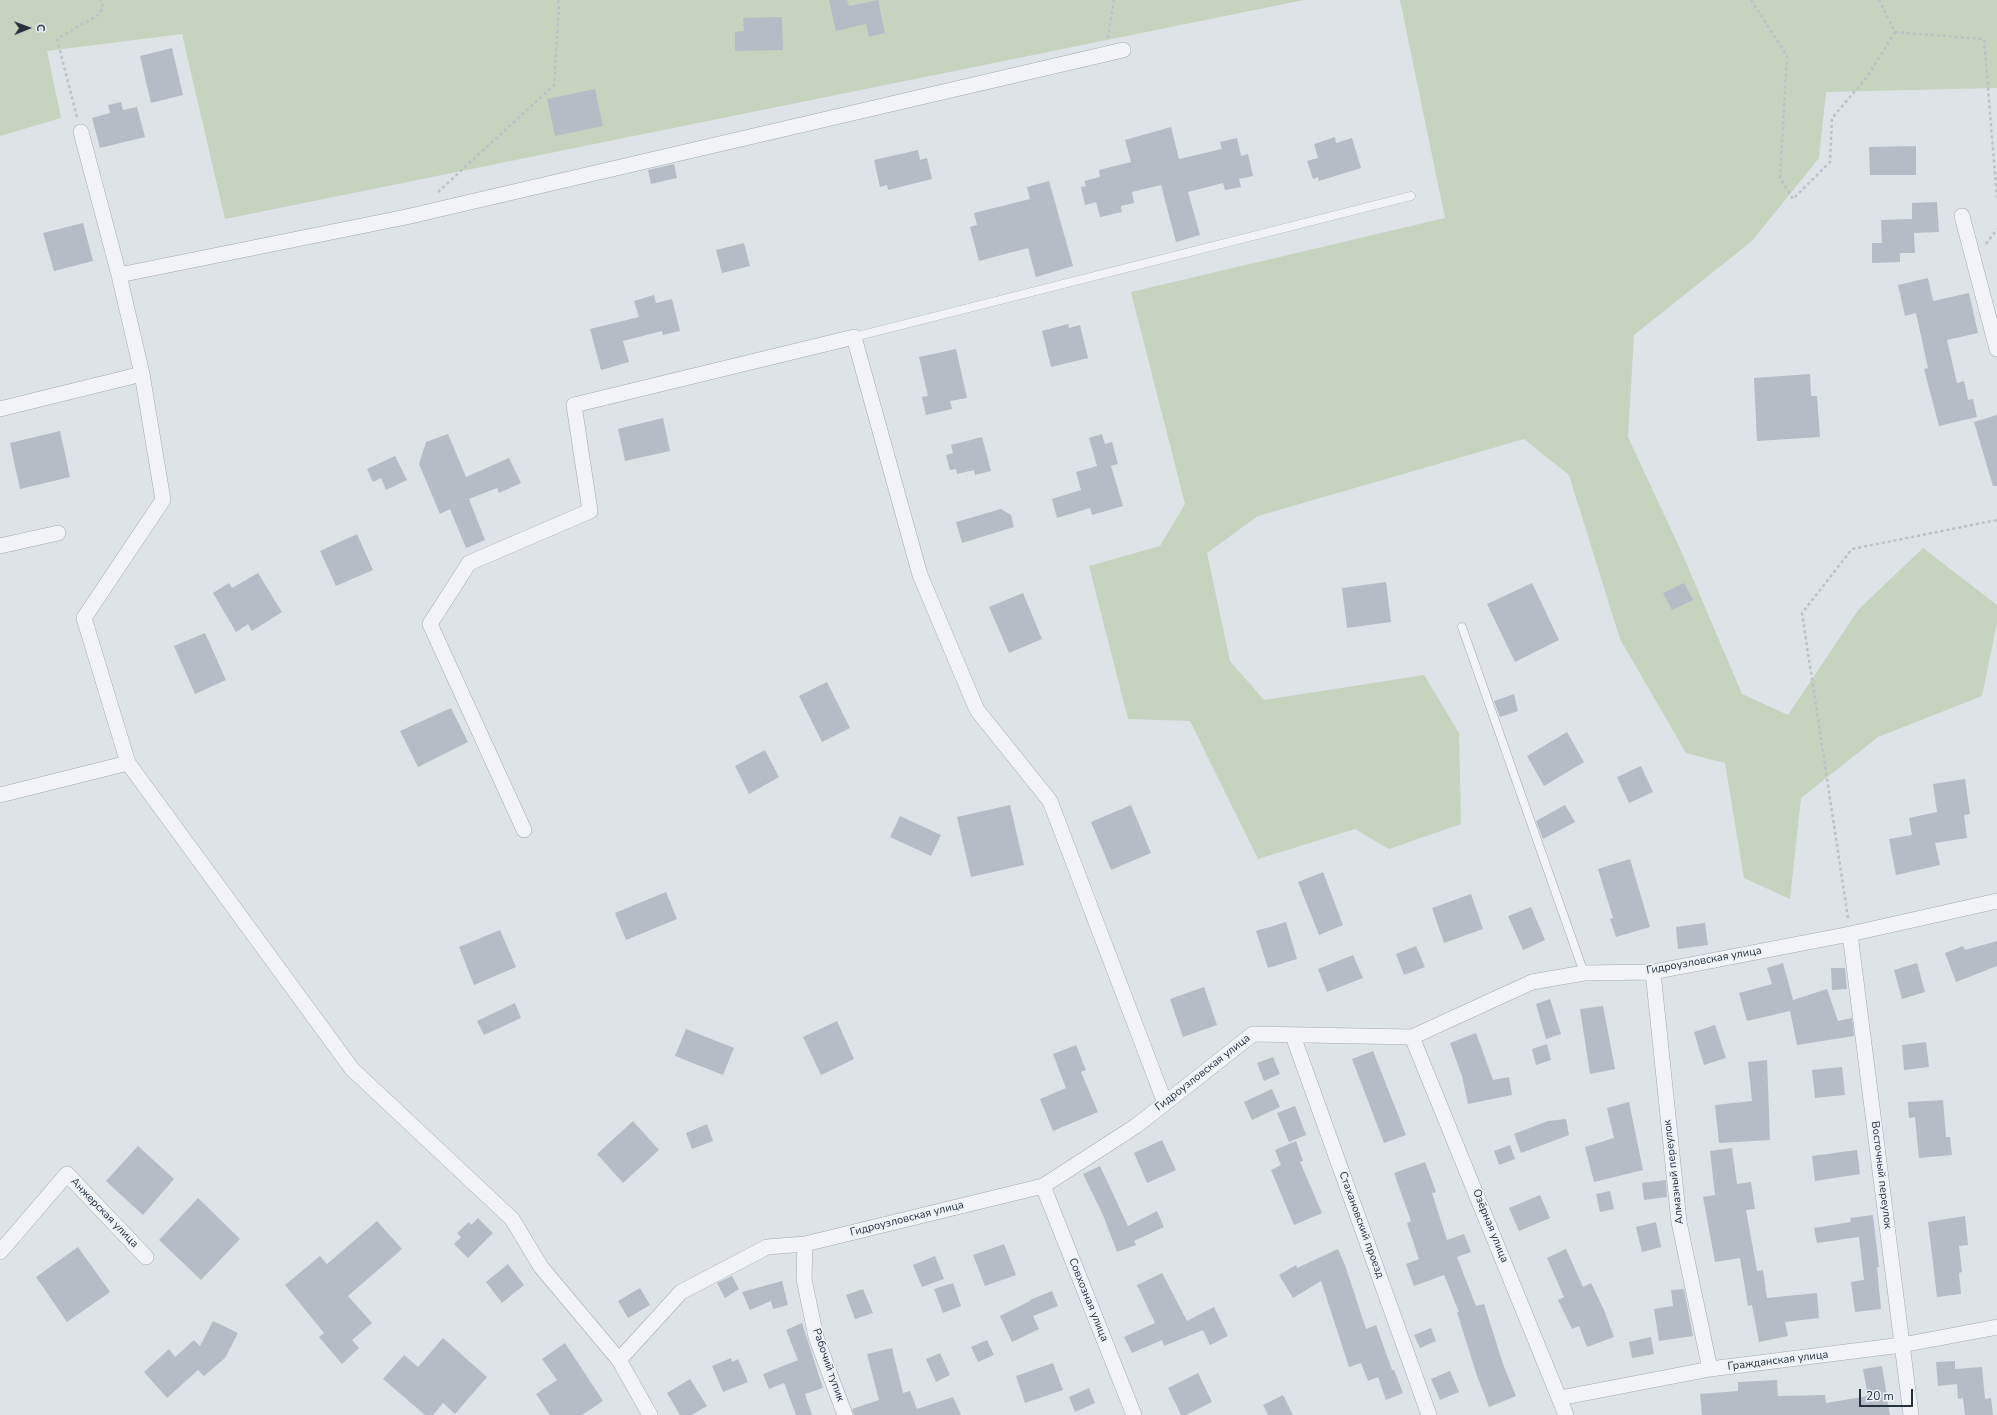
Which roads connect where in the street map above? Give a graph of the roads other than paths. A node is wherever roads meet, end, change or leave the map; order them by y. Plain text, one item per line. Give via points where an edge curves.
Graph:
1 (1123, 50) dead end
2 (81, 132) road end
3 (1411, 196) dead end
4 (1962, 216) dead end
5 (119, 274) junction
6 (854, 337) junction
7 (1997, 349) edge
8 (142, 374) junction
9 (0, 409) edge
10 (58, 533) dead end
11 (0, 546) edge
12 (1462, 627) dead end
13 (128, 763) junction
14 (0, 795) edge
15 (524, 830) dead end
16 (1997, 901) edge
17 (1850, 934) junction
18 (1652, 972) junction
19 (1584, 973) junction
20 (1293, 1036) junction
21 (1412, 1037) junction
22 (1165, 1103) junction
23 (1043, 1186) junction
24 (805, 1244) junction
25 (0, 1252) edge
26 (146, 1257) dead end
27 (1997, 1327) edge
28 (1902, 1345) junction
29 (619, 1360) junction
30 (1710, 1370) junction
31 (1560, 1398) junction
32 (650, 1415) edge
33 (845, 1415) edge
34 (1134, 1415) edge
35 (1429, 1415) edge
36 (1566, 1415) edge
37 (1910, 1415) edge

1 - 5 street via 406,217
2 - 5 street
3 - 6 lane
4 - 7 street
5 - 8 street
6 - 15 street via 574,405 590,511 469,563 430,624
6 - 22 street via 920,575 977,710 1050,801
8 - 9 street
8 - 13 street via 163,500 84,618
10 - 11 street
12 - 19 lane
13 - 14 street
13 - 29 street via 352,1070 512,1219 541,1267
16 - 17 street, Гидроузловская улица
17 - 18 street, Гидроузловская улица
17 - 28 street, Восточный переулок
18 - 19 street, Гидроузловская улица
18 - 30 street, Алмазный переулок via 1679,1222
19 - 21 street, Гидроузловская улица via 1532,982
20 - 21 street, Гидроузловская улица
20 - 22 street, Гидроузловская улица via 1253,1034
20 - 35 street, Стахановский проезд
21 - 31 street, Озёрная улица
22 - 23 street, Гидроузловская улица via 1136,1126
23 - 24 street, Гидроузловская улица
23 - 34 street, Совхозная улица
24 - 29 street, Гидроузловская улица via 767,1247 681,1292
24 - 33 street, Рабочий тупик via 804,1279 816,1337
25 - 26 street, Анжерская улица via 67,1174
27 - 28 street, Гражданская улица
28 - 30 street, Гражданская улица
28 - 37 street, Восточный переулок
29 - 32 street
30 - 31 street, Гражданская улица
31 - 36 street, Озёрная улица

